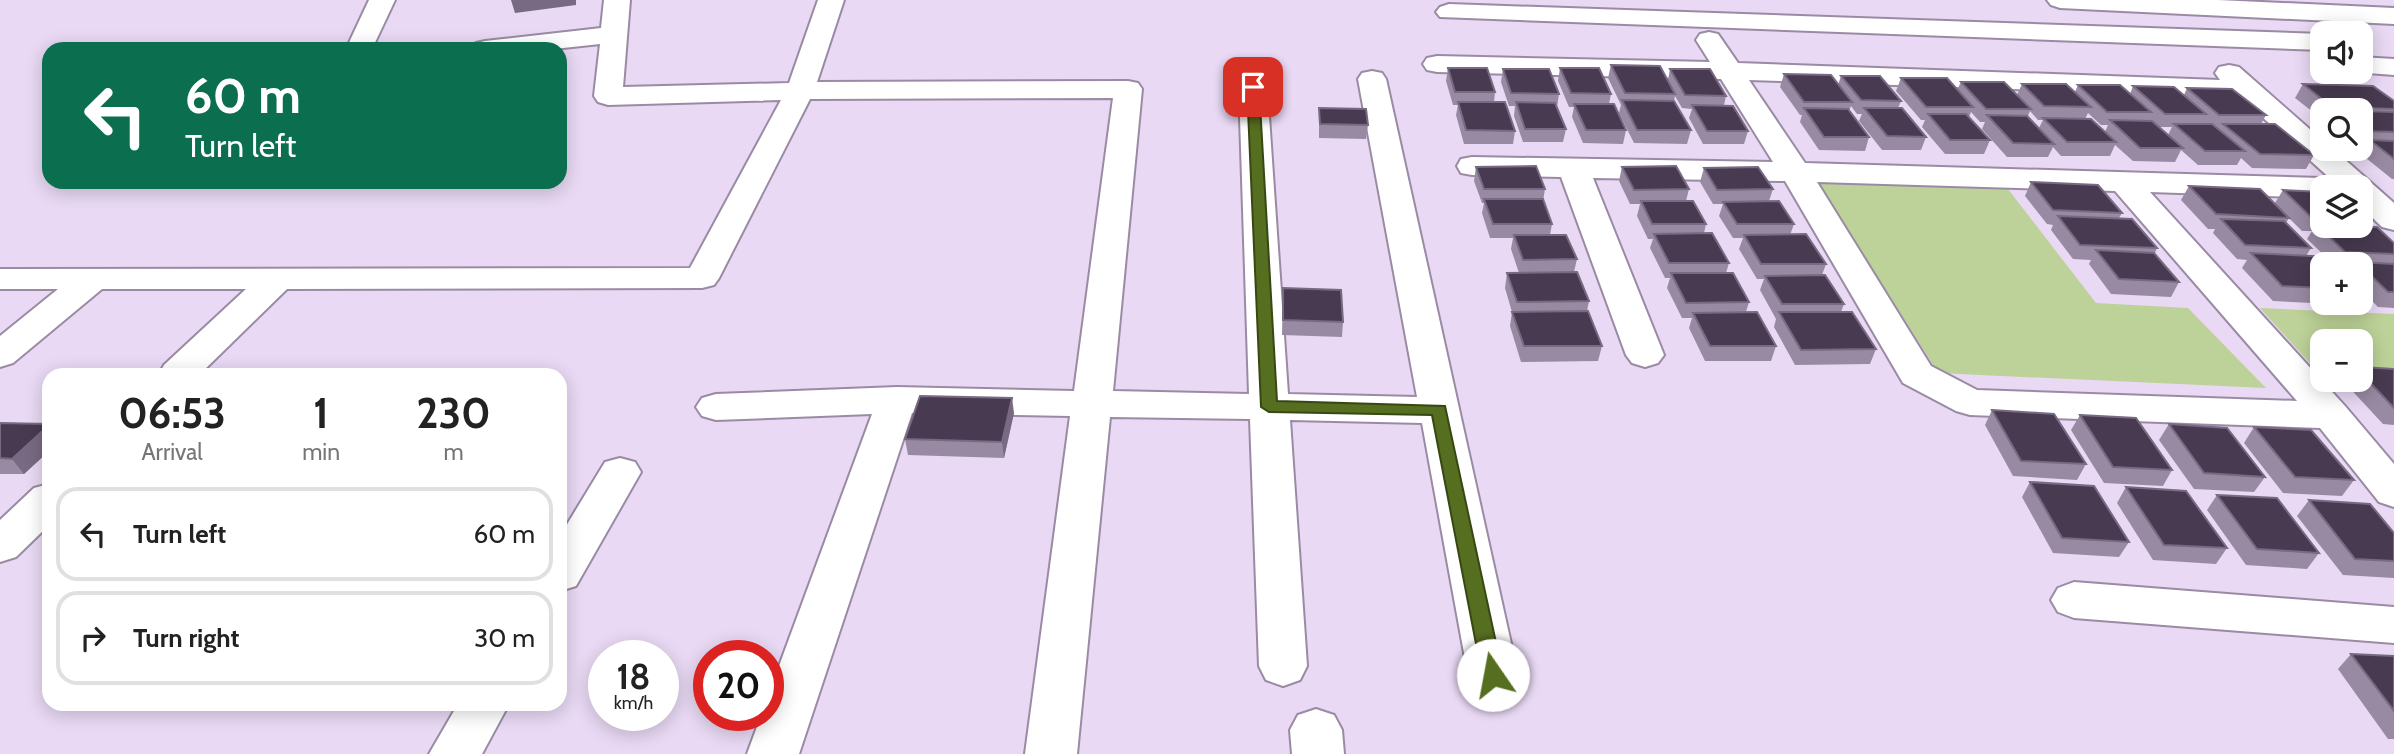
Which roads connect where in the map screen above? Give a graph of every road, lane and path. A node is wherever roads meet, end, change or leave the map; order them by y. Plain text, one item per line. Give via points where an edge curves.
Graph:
1 (382, 0) edge
2 (617, 0) edge
3 (820, 0) edge
4 (831, 0) edge
5 (1653, 0) edge
6 (1765, 0) edge
7 (2060, 0) edge
8 (2394, 16) edge
9 (1455, 22) dead end
10 (1793, 25) junction
11 (1700, 31) junction
12 (615, 34) junction
13 (362, 42) edge
14 (546, 42) edge
15 (2310, 42) edge
16 (2373, 43) edge
17 (2394, 44) edge
18 (2211, 57) junction
19 (2310, 62) edge
20 (1437, 64) dead end
21 (2373, 66) edge
22 (2394, 67) edge
23 (1730, 71) junction
24 (1371, 79) dead end
25 (1253, 87) dead end
26 (2246, 89) junction
27 (800, 91) junction
28 (1472, 166) dead end
29 (1574, 169) junction
30 (1795, 172) junction
31 (2344, 175) edge
32 (2123, 181) junction
33 (2310, 188) edge
34 (2373, 201) edge
35 (2394, 220) edge
36 (0, 279) edge
37 (93, 279) junction
38 (277, 279) junction
39 (0, 355) edge
40 (1645, 355) dead end
41 (184, 368) edge
42 (897, 400) junction
43 (1093, 403) junction
44 (716, 407) dead end
45 (1269, 407) junction
46 (1439, 410) junction
47 (2331, 415) junction
48 (620, 472) dead end
49 (2394, 492) edge
50 (42, 506) edge
51 (0, 546) edge
52 (567, 562) edge
53 (2074, 600) dead end
54 (2394, 625) edge
55 (1283, 666) dead end
56 (1493, 675) dead end
57 (480, 711) edge
58 (455, 754) edge
59 (774, 754) edge
60 (1051, 754) edge

1 - 13 street
2 - 12 street
3 - 4 street
4 - 27 street
5 - 11 street
6 - 10 street
7 - 8 street
9 - 11 street
10 - 11 street
10 - 15 street
11 - 18 street
11 - 23 street
12 - 14 street
12 - 27 street via 608,96
16 - 17 street
18 - 19 street
18 - 26 street
20 - 23 street
21 - 22 street
23 - 26 street
23 - 30 street
24 - 46 street
25 - 45 street
26 - 31 street
27 - 38 street via 702,278
27 - 43 street via 1128,89
28 - 29 street
29 - 30 street
29 - 40 street
30 - 32 street
30 - 47 street via 1917,374 1970,402
32 - 33 street
32 - 47 street
34 - 35 street
36 - 37 street
37 - 38 street
37 - 39 street
38 - 41 street
42 - 43 street
42 - 44 street
42 - 59 street
43 - 45 street
43 - 60 street
45 - 46 street
45 - 55 street
46 - 56 street
47 - 49 street
48 - 52 street
50 - 51 street
53 - 54 street
57 - 58 street

